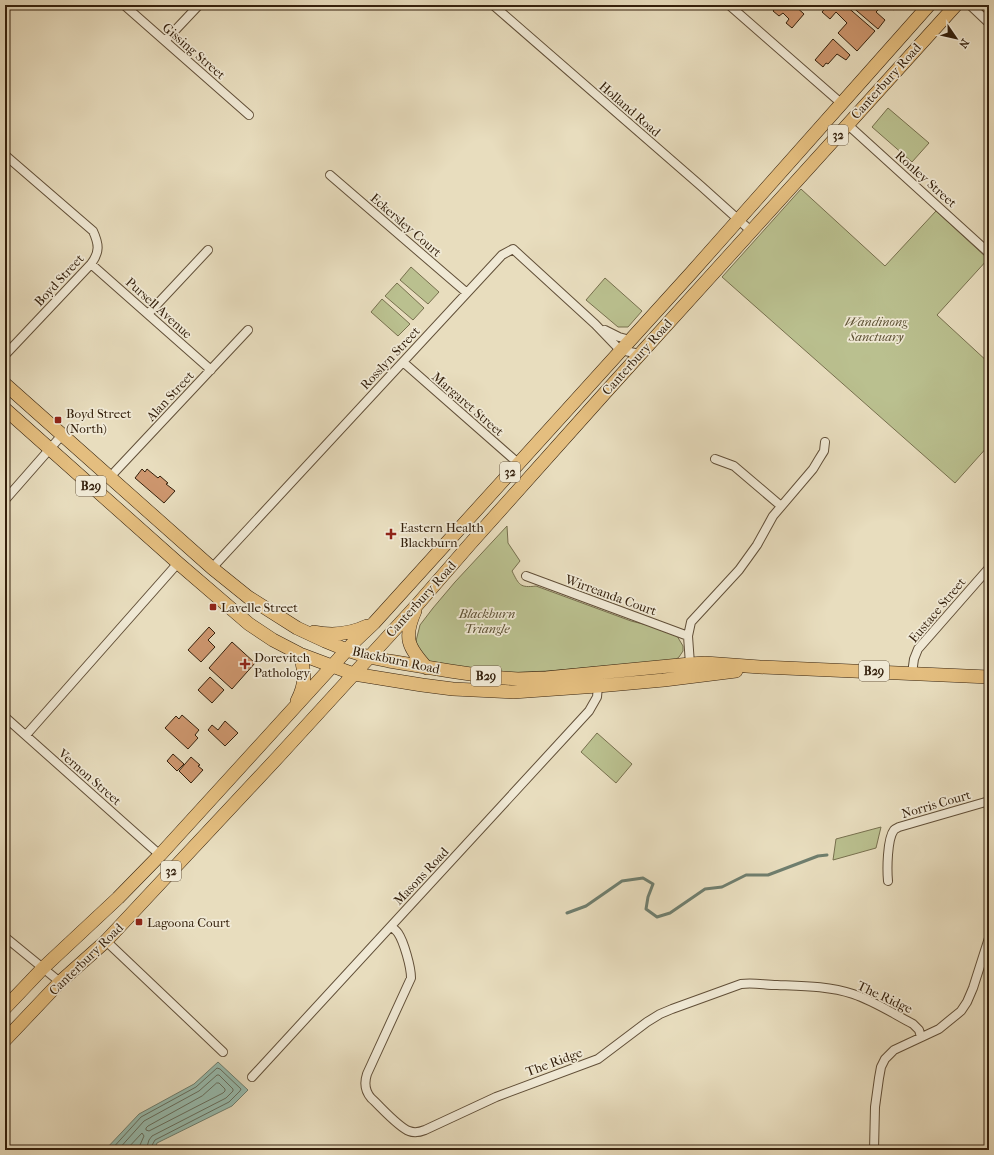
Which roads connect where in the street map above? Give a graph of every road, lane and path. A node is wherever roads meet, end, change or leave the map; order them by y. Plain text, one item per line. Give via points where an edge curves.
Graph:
1 (124, 5) edge
2 (199, 5) edge
3 (493, 5) edge
4 (729, 5) edge
5 (928, 5) edge
6 (956, 5) edge
7 (970, 5) edge
8 (989, 23) edge
9 (165, 41) junction
10 (837, 108) junction
11 (249, 115) dead end
12 (847, 124) junction
13 (5, 154) edge
14 (330, 175) dead end
15 (738, 220) junction
16 (751, 231) junction
17 (208, 250) dead end
18 (989, 252) edge
19 (91, 264) junction
20 (467, 292) junction
21 (148, 314) junction
22 (596, 324) junction
23 (248, 330) dead end
24 (630, 340) junction
25 (620, 350) junction
26 (640, 354) junction
27 (5, 355) edge
28 (403, 362) junction
29 (211, 370) junction
30 (5, 384) edge
31 (5, 409) edge
32 (62, 435) junction
33 (826, 442) dead end
34 (50, 449) junction
35 (715, 459) dead end
36 (518, 463) junction
37 (110, 477) junction
38 (5, 500) edge
39 (781, 506) junction
40 (178, 563) junction
41 (212, 568) junction
42 (989, 568) edge
43 (526, 576) dead end
44 (417, 605) junction
45 (374, 623) junction
46 (297, 628) junction
47 (688, 636) junction
48 (347, 650) junction
49 (300, 654) junction
50 (369, 657) junction
51 (690, 664) junction
52 (332, 666) junction
53 (427, 668) junction
54 (760, 668) junction
55 (635, 669) junction
56 (597, 673) junction
57 (912, 673) junction
58 (354, 674) junction
59 (989, 677) edge
60 (692, 678) junction
61 (664, 680) junction
62 (598, 686) junction
63 (291, 712) junction
64 (5, 717) edge
65 (26, 735) junction
66 (989, 801) edge
67 (160, 855) junction
68 (888, 881) dead end
69 (391, 926) junction
70 (5, 937) edge
71 (989, 938) edge
72 (106, 941) junction
73 (43, 968) junction
74 (60, 982) junction
75 (5, 1008) edge
76 (921, 1037) junction
77 (5, 1040) edge
78 (223, 1052) dead end
79 (252, 1077) dead end
80 (874, 1150) edge

1 - 9 street, Gissing Street
2 - 9 street
3 - 15 street, Holland Road
4 - 10 street
5 - 10 main road, Canterbury Road / 32
6 - 12 main road, Canterbury Road / 32
7 - 8 street
9 - 11 street, Gissing Street
10 - 12 main road
10 - 15 main road, Canterbury Road / 32
12 - 16 main road, Canterbury Road / 32
12 - 18 street, Ronley Street
13 - 19 street, Boyd Street via 93,231 98,246 97,256
14 - 20 street, Eckersley Court
15 - 16 street, Holland Road
15 - 24 main road, Canterbury Road / 32
16 - 26 main road, Canterbury Road / 32
17 - 21 street
19 - 21 street, Pursell Avenue
19 - 27 street, Boyd Street
20 - 22 street, Rosslyn Street via 502,255 513,249
20 - 28 street, Rosslyn Street
21 - 29 street, Pursell Avenue
22 - 24 street, Rosslyn Street via 614,335
22 - 25 street, Rosslyn Street
23 - 29 street, Alan Street
24 - 25 main road, Canterbury Road / 32
25 - 26 street
25 - 36 main road, Canterbury Road / 32
26 - 44 main road, Canterbury Road / 32
28 - 36 street, Margaret Street
28 - 41 street, Rosslyn Street
29 - 37 street, Alan Street
30 - 32 main road, Blackburn Road / B29
31 - 34 main road, Blackburn Road / B29
32 - 34 street
32 - 37 main road, Blackburn Road / B29
33 - 39 street via 824,451 813,468
34 - 38 street
34 - 40 main road, Blackburn Road / B29
35 - 39 street via 734,466
36 - 45 main road, Canterbury Road / 32
37 - 41 main road, Blackburn Road / B29
39 - 47 street via 739,570 691,622
40 - 49 main road, Blackburn Road / B29 via 249,624
40 - 65 street
41 - 46 main road, Blackburn Road / B29 via 248,597
42 - 57 street, Eustace Street via 918,648
43 - 47 street, Wirreanda Court
44 - 50 main road, Canterbury Road / 32
44 - 53 main road via 408,634 412,651
45 - 46 main road via 356,631 335,634
45 - 48 main road, Canterbury Road / 32
46 - 48 main road, Blackburn Road / B29
47 - 51 street
48 - 50 main road, Blackburn Road / B29
48 - 52 main road, Canterbury Road / 32
49 - 52 main road, Blackburn Road / B29
49 - 63 main road via 304,672 302,691
50 - 53 main road, Blackburn Road / B29
50 - 58 main road, Canterbury Road / 32
51 - 54 main road, Blackburn Road / B29
51 - 55 main road, Blackburn Road / B29
51 - 60 main road
52 - 58 main road, Blackburn Road / B29
52 - 63 main road, Canterbury Road / 32
53 - 56 main road, Blackburn Road / B29 via 518,679
54 - 57 main road, Blackburn Road / B29
54 - 60 main road, Blackburn Road / B29
55 - 56 main road, Blackburn Road / B29
55 - 61 main road via 654,674
56 - 62 main road
57 - 59 main road, Blackburn Road / B29
58 - 62 main road, Blackburn Road / B29 via 422,685 486,691 528,692
58 - 72 main road, Canterbury Road / 32
60 - 61 main road, Blackburn Road / B29
61 - 62 main road, Blackburn Road / B29
62 - 69 street, Masons Road via 597,697 589,711
63 - 67 main road, Canterbury Road / 32
64 - 65 street, Vernon Street
65 - 67 street, Vernon Street
66 - 68 street, Norris Court via 899,826 891,838 887,863
67 - 73 main road, Canterbury Road / 32
69 - 76 street, The Ridge via 401,938 411,978 365,1078 365,1083 368,1094 402,1127 411,1132 421,1132 496,1097 598,1058 660,1014 741,984 812,986 851,994 913,1024
69 - 79 street, Masons Road
70 - 73 street
71 - 76 street via 973,988 961,1011 939,1029
72 - 74 main road, Canterbury Road / 32
72 - 78 street
73 - 74 street
73 - 75 main road, Canterbury Road / 32
74 - 77 main road, Canterbury Road / 32
76 - 80 street via 888,1054 881,1067 875,1107

